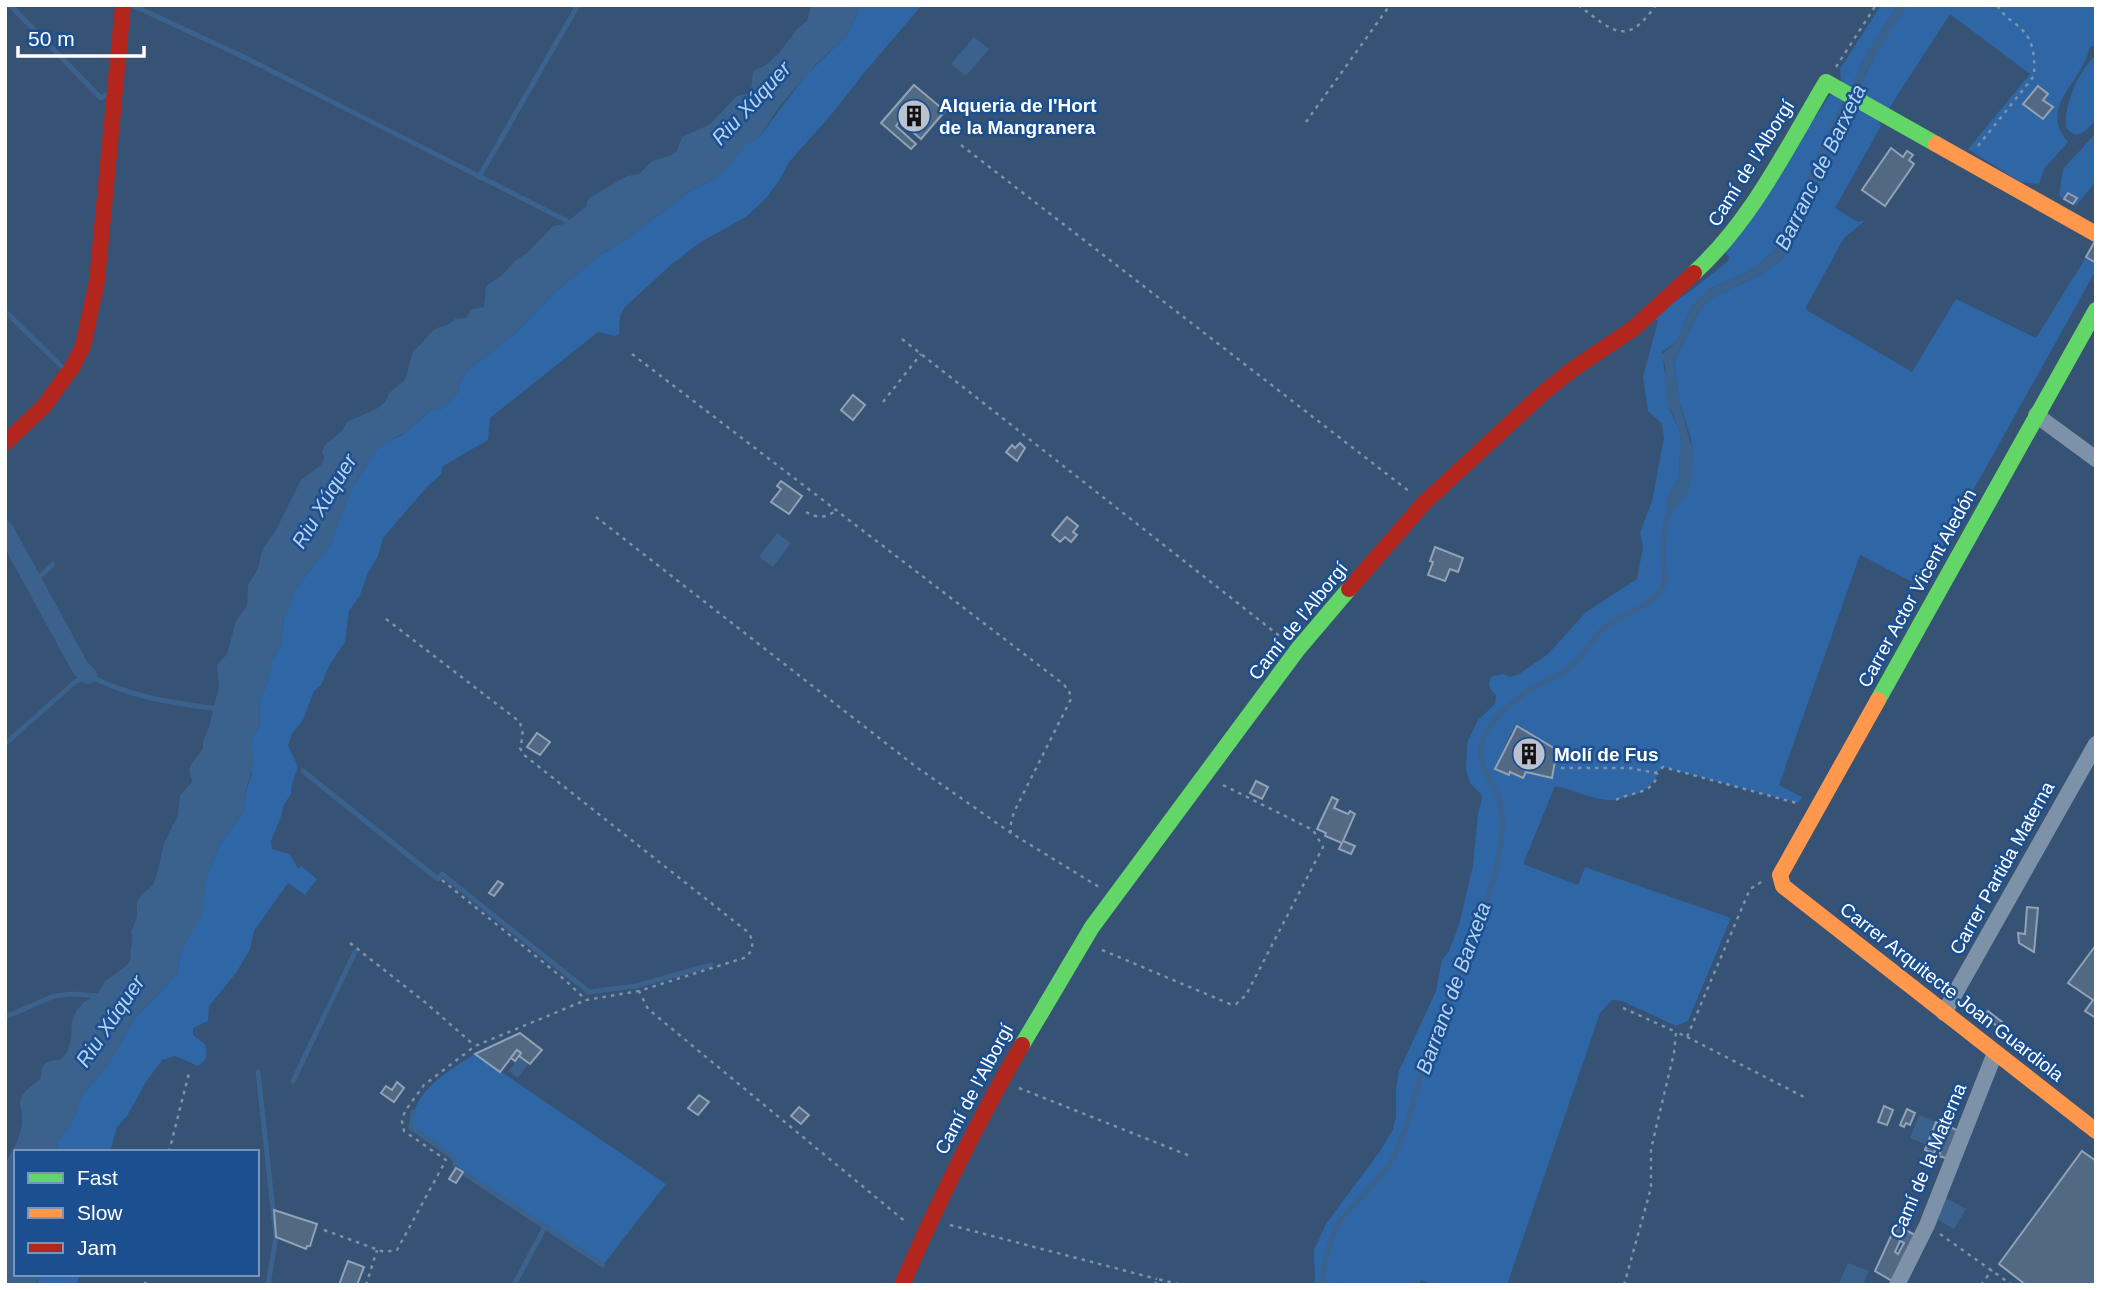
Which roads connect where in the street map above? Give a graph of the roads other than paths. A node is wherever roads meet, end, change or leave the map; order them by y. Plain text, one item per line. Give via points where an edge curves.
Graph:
1 (123, 5) edge
2 (2096, 234) edge
3 (2096, 310) edge
4 (2036, 415) junction
5 (5, 443) edge
6 (2096, 459) edge
7 (2096, 744) edge
8 (1783, 886) joint
9 (1944, 1013) junction
10 (1995, 1053) junction
11 (2096, 1131) edge
12 (902, 1285) edge
13 (1897, 1285) edge

1 - 5 street via 97,281 83,346 50,398
2 - 12 street, Camí de l'Alborgí via 1832,85 1739,227 1718,251 1634,328 1544,392 1424,503 1298,649 1083,942 1000,1080
3 - 4 street, Carrer Actor Vicent Aledón
4 - 6 street
4 - 8 street, Carrer Actor Vicent Aledón via 1780,875
7 - 9 street, Carrer Partida Materna
8 - 9 street, Carrer Arquitecte Joan Guardiola
9 - 10 street, Carrer Arquitecte Joan Guardiola
10 - 11 street, Carrer Arquitecte Joan Guardiola
10 - 13 street, Camí de la Materna via 1927,1225

